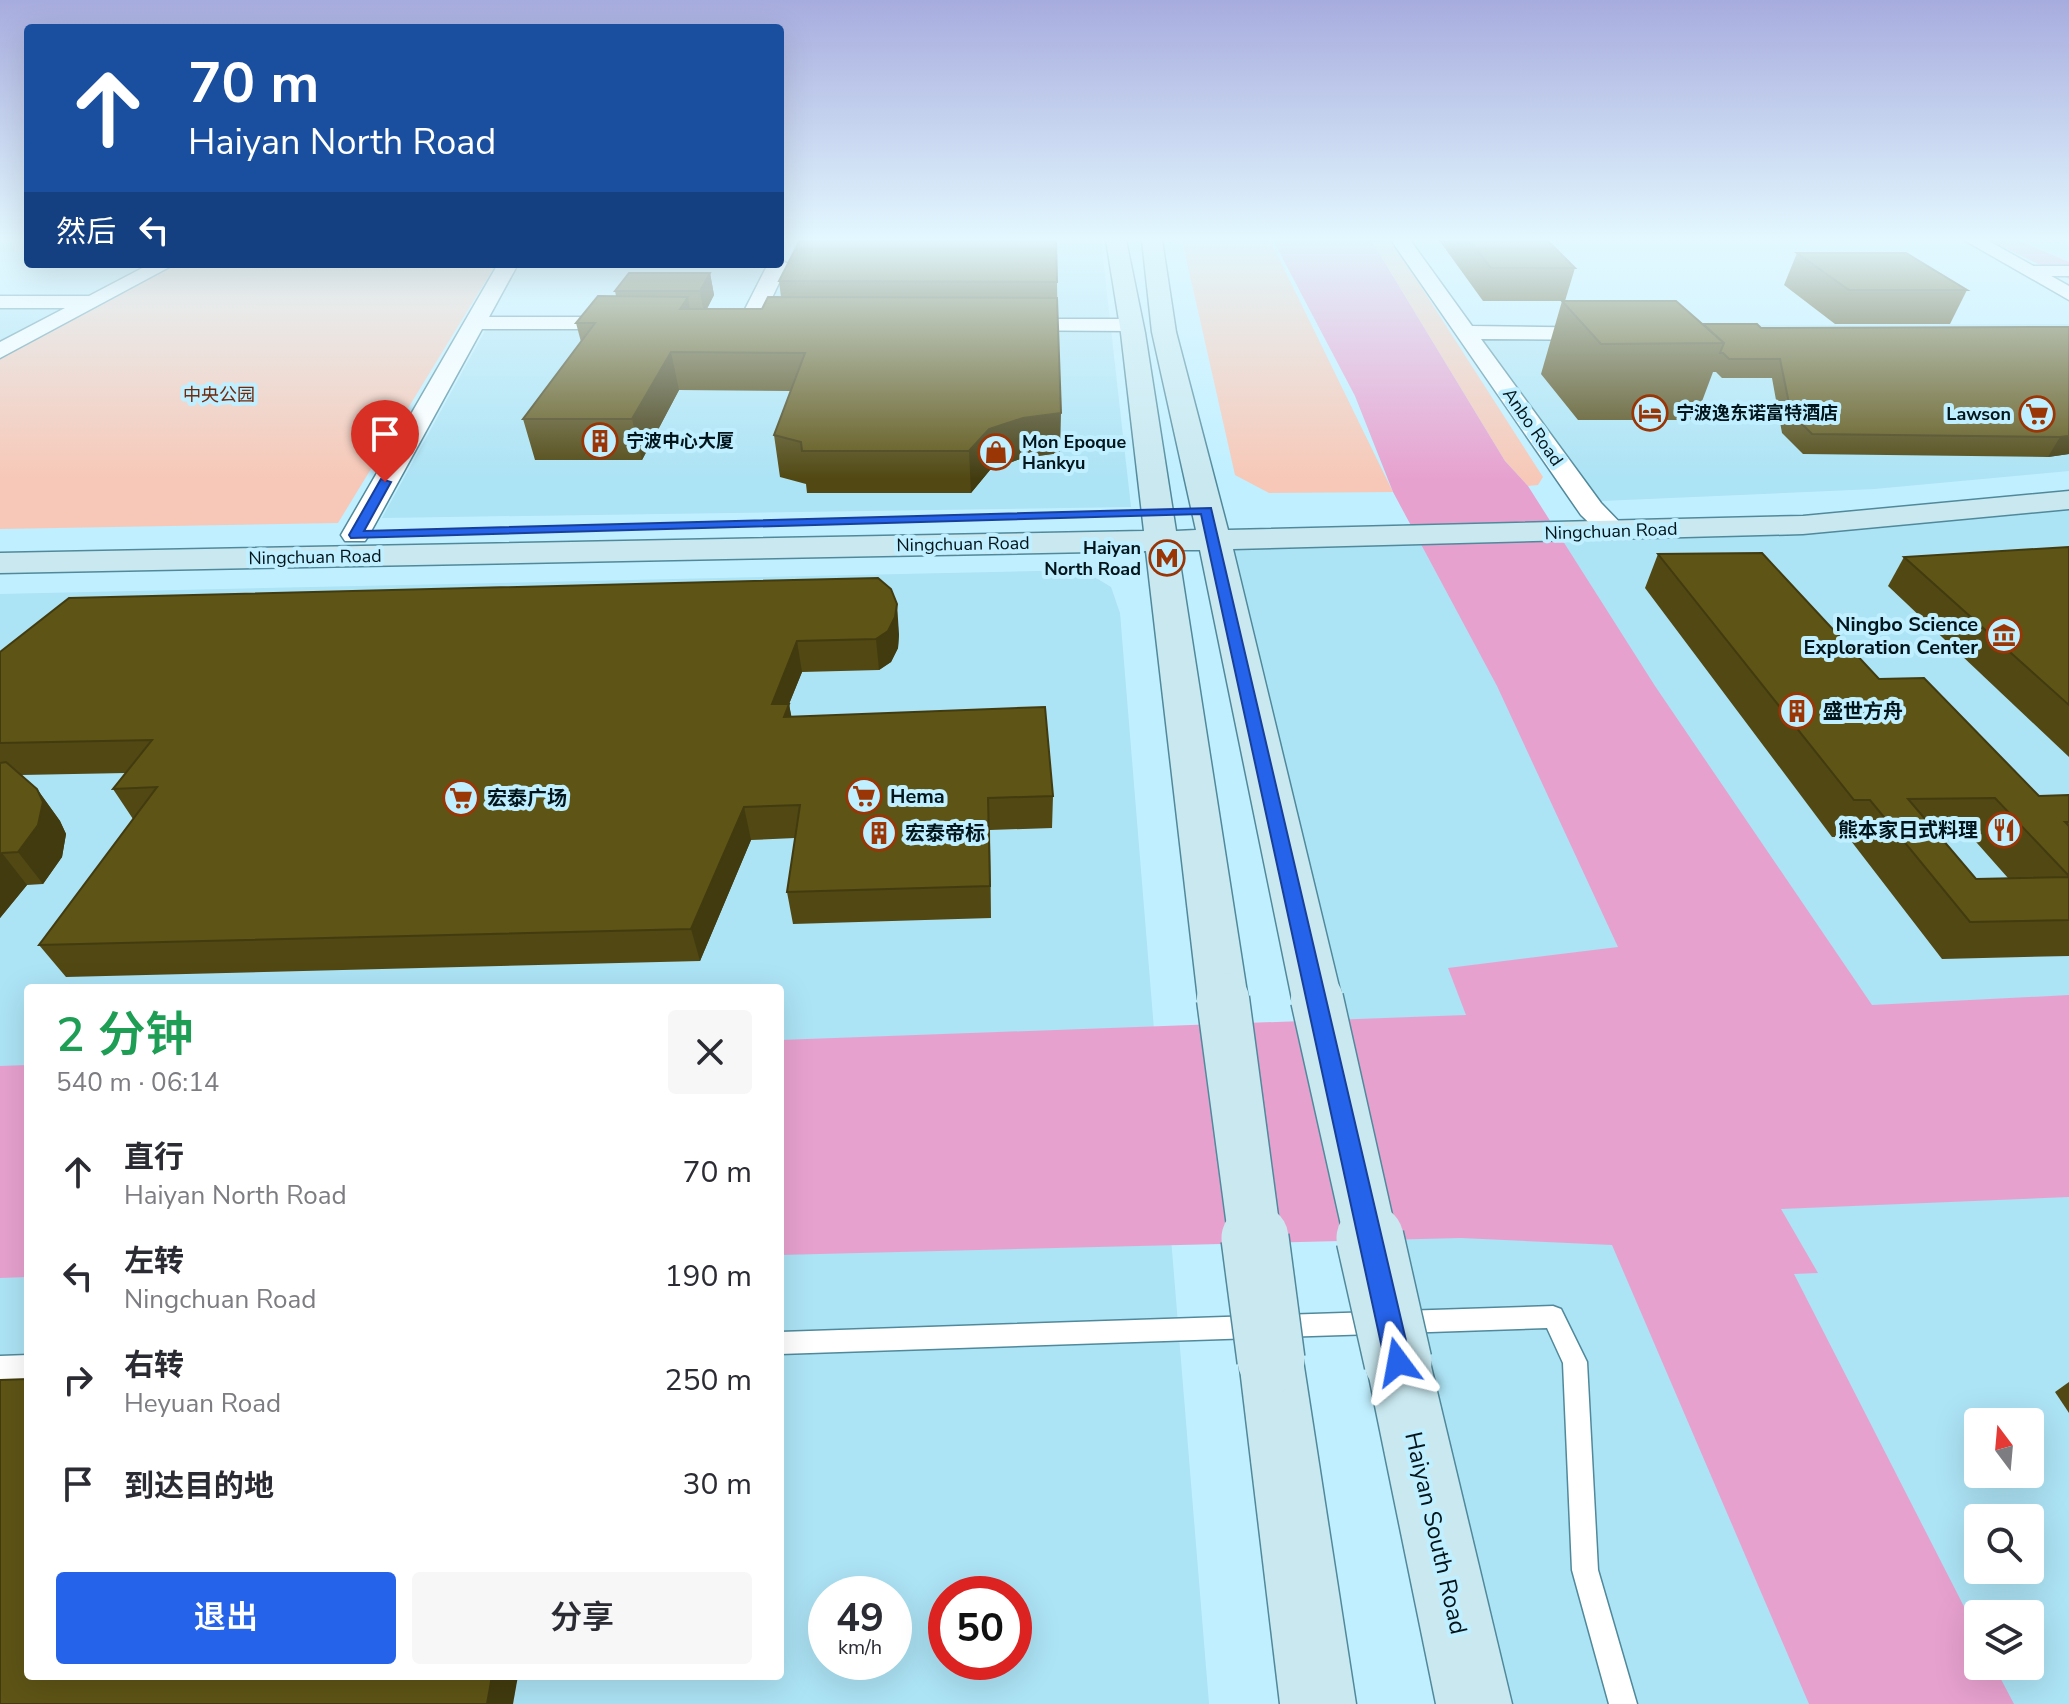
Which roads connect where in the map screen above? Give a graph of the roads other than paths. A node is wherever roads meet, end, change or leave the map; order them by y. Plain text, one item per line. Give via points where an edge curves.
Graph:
1 (59, 320) edge
2 (477, 320) edge
3 (744, 320) edge
4 (1130, 320) edge
5 (1162, 320) edge
6 (1457, 320) edge
7 (475, 323) junction
8 (658, 323) edge
9 (781, 323) edge
10 (988, 324) edge
11 (1131, 325) junction
12 (1466, 332) junction
13 (1625, 333) edge
14 (0, 351) edge
15 (2069, 481) edge
16 (2069, 500) edge
17 (1591, 509) junction
18 (1210, 524) junction
19 (1159, 525) junction
20 (1615, 532) junction
21 (355, 535) junction
22 (0, 543) edge
23 (0, 563) edge
24 (784, 1343) edge
25 (24, 1367) edge
26 (0, 1368) edge
27 (1318, 1704) edge
28 (1474, 1704) edge
29 (1623, 1704) edge

1 - 14 street
2 - 7 street
3 - 9 street via 742,323
4 - 11 main road
5 - 18 main road
6 - 12 street, Anbo Road
7 - 8 street
7 - 21 street
10 - 11 street
11 - 19 main road
12 - 13 street
12 - 17 street, Anbo Road
15 - 17 main road, Ningchuan Road via 1794,503
16 - 20 main road, Ningchuan Road via 1803,525
17 - 18 main road, Ningchuan Road
17 - 20 street, Anbo Road
18 - 19 main road, Ningchuan Road
18 - 20 main road, Ningchuan Road
18 - 28 main road, Haiyan South Road, bridge
19 - 21 main road, Ningchuan Road
19 - 23 main road, Ningchuan Road
19 - 27 main road, bridge
21 - 22 main road, Ningchuan Road
24 - 29 lane via 1553,1317 1575,1362 1585,1570
25 - 26 lane

